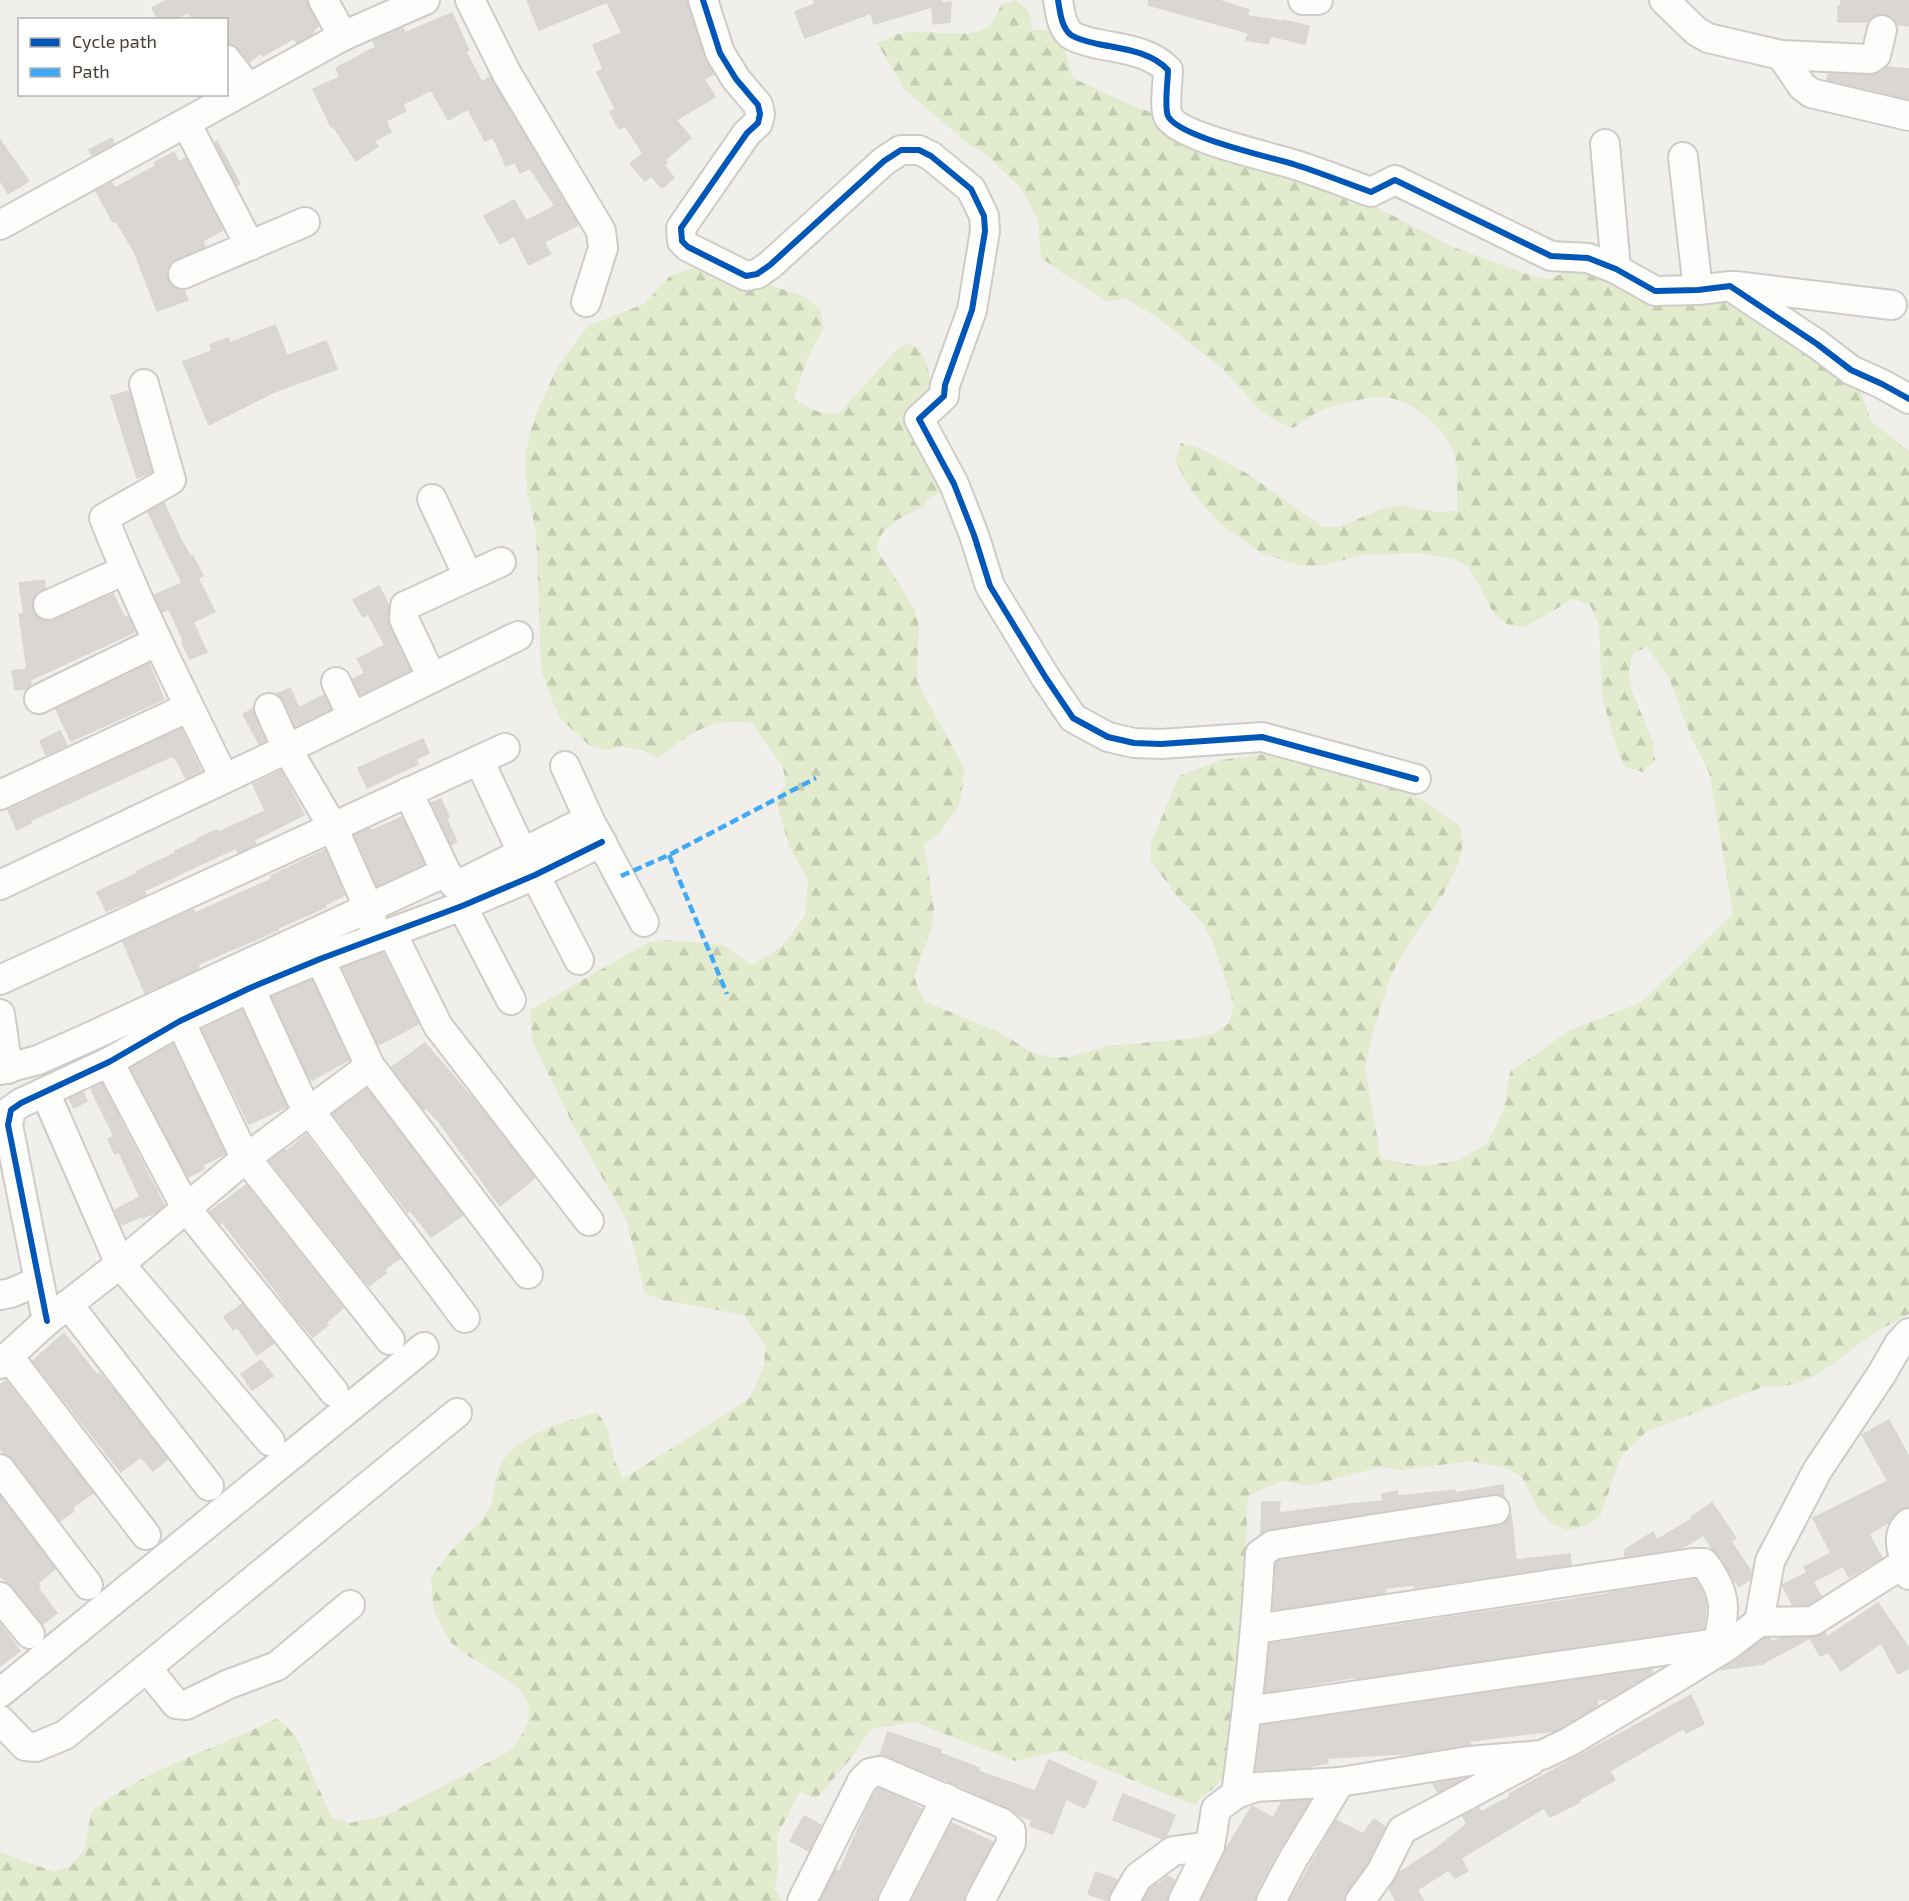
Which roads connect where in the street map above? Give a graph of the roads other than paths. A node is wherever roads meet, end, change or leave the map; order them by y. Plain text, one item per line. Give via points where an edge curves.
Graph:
1 (323, 0) edge
2 (425, 0) edge
3 (470, 0) edge
4 (703, 0) edge
5 (1058, 0) edge
6 (1303, 0) edge
7 (1318, 0) edge
8 (1665, 0) edge
9 (1882, 30) dead end
10 (343, 36) junction
11 (1781, 55) junction
12 (228, 62) edge
13 (248, 88) junction
14 (1909, 116) edge
15 (186, 123) junction
16 (1605, 144) dead end
17 (1683, 158) dead end
18 (304, 222) dead end
19 (0, 225) edge
20 (250, 246) junction
21 (1616, 269) junction
22 (183, 274) dead end
23 (1854, 282) dead end
24 (1730, 286) junction
25 (1698, 290) junction
26 (586, 302) dead end
27 (1901, 310) edge
28 (144, 384) dead end
29 (1909, 399) edge
30 (432, 498) dead end
31 (501, 562) dead end
32 (124, 570) junction
33 (468, 576) junction
34 (48, 605) dead end
35 (518, 636) dead end
36 (156, 642) junction
37 (432, 678) junction
38 (336, 682) dead end
39 (39, 699) dead end
40 (189, 707) junction
41 (269, 708) dead end
42 (352, 716) junction
43 (287, 749) junction
44 (566, 766) dead end
45 (224, 778) junction
46 (1416, 779) dead end
47 (408, 792) junction
48 (0, 795) edge
49 (333, 827) junction
50 (595, 831) junction
51 (529, 864) junction
52 (446, 872) junction
53 (0, 885) edge
54 (462, 906) junction
55 (369, 909) junction
56 (644, 922) dead end
57 (385, 936) junction
58 (320, 959) junction
59 (579, 960) dead end
60 (0, 980) edge
61 (250, 988) junction
62 (511, 1000) dead end
63 (0, 1014) edge
64 (180, 1021) junction
65 (109, 1062) junction
66 (370, 1066) junction
67 (4, 1070) edge
68 (45, 1092) junction
69 (309, 1110) junction
70 (246, 1158) junction
71 (8, 1171) edge
72 (186, 1208) junction
73 (589, 1221) dead end
74 (120, 1264) junction
75 (528, 1274) dead end
76 (0, 1279) edge
77 (39, 1281) junction
78 (0, 1295) edge
79 (58, 1313) junction
80 (465, 1318) dead end
81 (1909, 1333) edge
82 (390, 1340) dead end
83 (424, 1347) dead end
84 (4, 1360) edge
85 (334, 1392) dead end
86 (457, 1413) dead end
87 (270, 1441) dead end
88 (0, 1469) edge
89 (210, 1486) dead end
90 (1495, 1510) dead end
91 (1909, 1523) edge
92 (146, 1535) dead end
93 (1907, 1569) edge
94 (88, 1585) dead end
95 (0, 1597) edge
96 (350, 1605) dead end
97 (1759, 1622) junction
98 (1256, 1629) junction
99 (30, 1635) dead end
100 (1723, 1644) junction
101 (147, 1668) junction
102 (0, 1693) edge
103 (1248, 1712) junction
104 (0, 1720) edge
105 (1542, 1755) junction
106 (1340, 1782) junction
107 (1236, 1794) junction
108 (946, 1798) junction
109 (1210, 1846) junction
110 (990, 1897) edge
111 (1367, 1898) edge
112 (802, 1901) edge
113 (893, 1901) edge
114 (1124, 1901) edge
115 (1183, 1901) edge
116 (1271, 1901) edge

1 - 10 street
2 - 10 street
3 - 26 street via 507,74 601,231 603,248
4 - 46 street via 720,53 758,105 760,114 758,123 681,228 682,241 688,247 746,276 757,274 901,150 920,150 931,156 971,189 978,201 985,231 972,310 944,396 919,419 954,484 990,586 1073,718 1108,737 1134,743 1262,737
5 - 21 street via 1070,34 1084,41 1133,51 1159,61 1168,70 1166,108 1175,125 1371,192 1395,180 1551,256 1588,258
6 - 7 street
8 - 11 street via 1708,38
9 - 11 street via 1876,55 1870,59
10 - 13 street
11 - 14 street via 1811,93
12 - 13 street
13 - 15 street
15 - 19 street
15 - 20 street
16 - 21 street
17 - 25 street
18 - 20 street
20 - 22 street
21 - 25 street via 1655,291
23 - 27 street
24 - 25 street
24 - 27 street
24 - 29 street via 1851,370
28 - 32 street via 171,480 104,518
30 - 33 street
31 - 33 street
32 - 34 street
32 - 36 street
33 - 37 street via 408,603 403,610 404,620
35 - 37 street
36 - 39 street
36 - 40 street
37 - 42 street
38 - 42 street
40 - 45 street
40 - 48 street
41 - 43 street
42 - 43 street
43 - 45 street
43 - 49 street
44 - 50 street
45 - 53 street
47 - 49 street
47 - 51 street via 492,754
47 - 52 street
49 - 55 street
49 - 60 street
50 - 51 street
50 - 56 street
51 - 52 street via 456,885
51 - 54 street
51 - 59 street
52 - 55 street
54 - 57 street
54 - 62 street
55 - 57 street
55 - 67 street via 38,1060
57 - 58 street
57 - 73 street via 438,1026
58 - 61 street
58 - 66 street
61 - 64 street
61 - 69 street
63 - 67 street
64 - 65 street
64 - 70 street
65 - 68 street
65 - 72 street
66 - 69 street
66 - 75 street
68 - 71 street via 12,1110 8,1125
68 - 74 street
69 - 70 street
69 - 80 street
70 - 72 street
70 - 82 street
71 - 77 street
72 - 74 street
72 - 85 street
74 - 79 street
74 - 87 street
76 - 77 street
77 - 78 street
77 - 79 street
79 - 84 street
79 - 89 street
81 - 97 street via 1817,1471 1770,1561
83 - 102 street
84 - 92 street
86 - 101 street
88 - 94 street
90 - 98 street via 1273,1545 1260,1554
91 - 93 street via 1900,1535
93 - 97 street via 1813,1621
95 - 99 street
96 - 101 street via 277,1666 186,1705 176,1704
97 - 100 street
98 - 100 street via 1704,1563 1717,1581 1723,1599
98 - 103 street
100 - 103 street
100 - 105 street via 1569,1742
101 - 104 street via 65,1735 36,1747 25,1746
103 - 107 street
105 - 106 street via 1469,1761
105 - 111 street via 1402,1830
106 - 107 street via 1256,1787
106 - 116 street
107 - 109 street via 1216,1809
108 - 110 street via 1002,1823 1011,1831 1011,1843
108 - 112 street via 880,1771 870,1773 862,1781
108 - 113 street
109 - 114 street via 1173,1851 1138,1877
109 - 115 street

